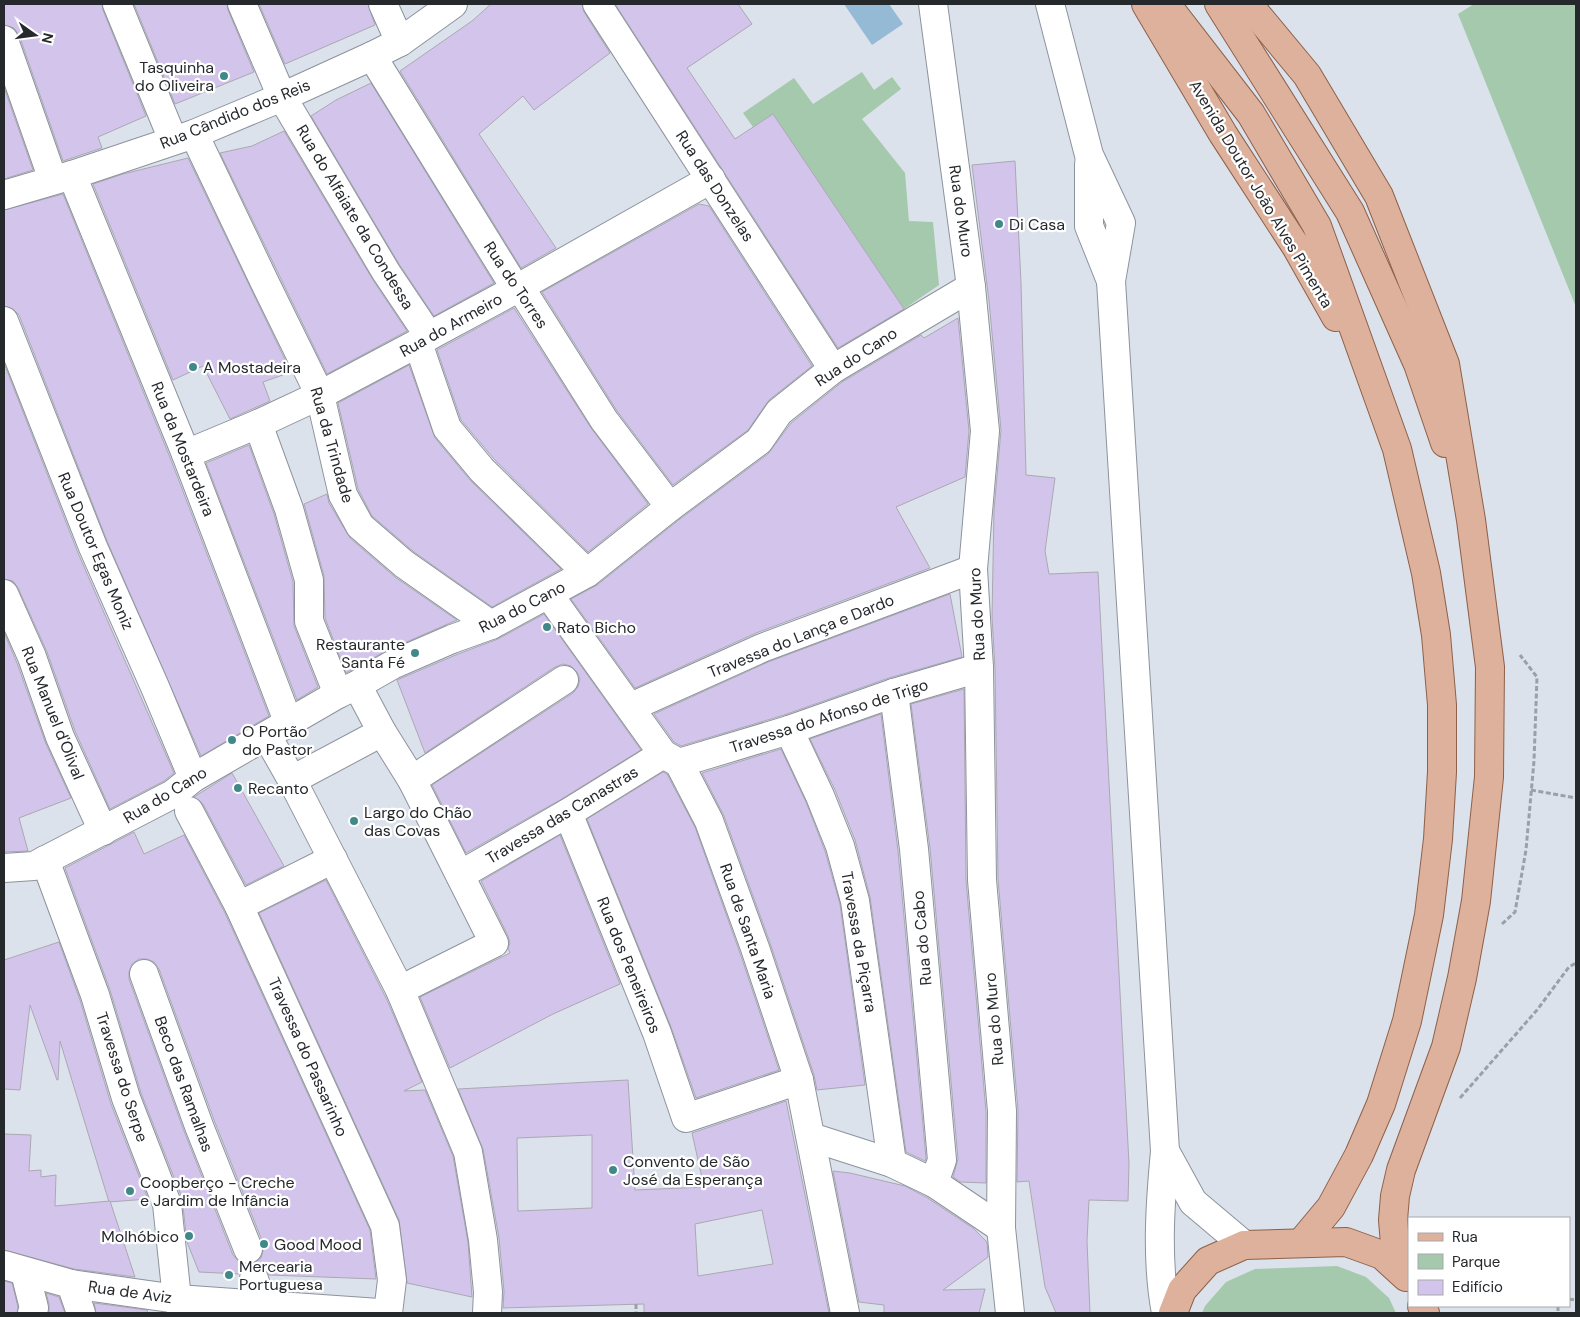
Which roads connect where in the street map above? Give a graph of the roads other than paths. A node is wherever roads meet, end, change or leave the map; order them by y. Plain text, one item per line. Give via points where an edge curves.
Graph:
1 (117, 4) edge
2 (242, 4) edge
3 (383, 4) edge
4 (453, 4) edge
5 (597, 4) edge
6 (933, 4) edge
7 (1050, 4) edge
8 (1146, 4) edge
9 (1166, 4) edge
10 (1219, 4) edge
11 (1248, 4) edge
12 (4, 40) edge
13 (400, 42) junction
14 (372, 56) junction
15 (282, 97) junction
16 (183, 137) junction
17 (63, 178) junction
18 (711, 179) junction
19 (4, 195) edge
20 (971, 287) junction
21 (516, 289) junction
22 (4, 321) edge
23 (424, 340) junction
24 (832, 369) junction
25 (1374, 386) junction
26 (320, 395) junction
27 (258, 424) junction
28 (186, 454) junction
29 (670, 507) junction
30 (1471, 520) junction
31 (974, 569) junction
32 (586, 573) junction
33 (4, 594) edge
34 (549, 595) junction
35 (491, 625) junction
36 (979, 668) junction
37 (564, 680) dead end
38 (348, 689) junction
39 (894, 692) junction
40 (631, 707) junction
41 (278, 730) junction
42 (789, 730) junction
43 (382, 732) junction
44 (671, 759) junction
45 (193, 778) junction
46 (292, 780) junction
47 (412, 780) junction
48 (189, 811) dead end
49 (568, 813) junction
50 (103, 832) junction
51 (333, 859) junction
52 (45, 860) junction
53 (4, 868) edge
54 (460, 875) junction
55 (240, 906) junction
56 (144, 974) dead end
57 (400, 990) junction
58 (799, 1080) junction
59 (811, 1137) junction
60 (1165, 1151) junction
61 (892, 1163) junction
62 (934, 1183) junction
63 (1001, 1228) junction
64 (1301, 1243) junction
65 (1244, 1245) junction
66 (248, 1249) dead end
67 (14, 1269) edge
68 (1408, 1276) edge
69 (1408, 1277) edge
70 (71, 1284) junction
71 (180, 1306) edge
72 (32, 1313) edge
73 (82, 1313) edge
74 (379, 1313) edge
75 (388, 1313) edge
76 (487, 1313) edge
77 (845, 1313) edge
78 (1010, 1313) edge
79 (1166, 1313) edge
80 (1173, 1313) edge

1 - 16 street, Rua da Trindade
2 - 15 street, Rua do Alfaiate da Condessa
3 - 13 street
4 - 13 street, Rua Cândido dos Reis
5 - 18 street, Rua das Donzelas
6 - 20 street, Rua do Muro
7 - 60 street via 1089,155 1089,226 1111,281
8 - 25 main road, Avenida Doutor João Alves Pimenta via 1223,134 1297,248
9 - 25 main road, Avenida Doutor João Alves Pimenta via 1251,114 1317,226
10 - 30 main road via 1350,212 1418,364
11 - 30 main road via 1307,75 1379,196 1445,364
12 - 17 street, Rua da Mostardeira
13 - 14 street, Rua Cândido dos Reis
14 - 15 street, Rua Cândido dos Reis
14 - 21 street, Rua do Torres
15 - 16 street, Rua Cândido dos Reis
15 - 23 street, Rua do Alfaiate da Condessa
16 - 17 street, Rua Cândido dos Reis
16 - 26 street, Rua da Trindade via 266,285
17 - 19 street, Rua Cândido dos Reis
17 - 28 street, Rua da Mostardeira
18 - 21 street, Rua do Armeiro
18 - 24 street, Rua das Donzelas
20 - 24 street, Rua do Cano
20 - 31 street, Rua do Muro via 985,431
21 - 23 street, Rua do Armeiro
21 - 29 street, Rua do Torres via 524,295 604,420
22 - 45 street, Rua Doutor Egas Moniz via 93,547
23 - 26 street, Rua do Armeiro
23 - 32 street, Rua do Alfaiate da Condessa via 448,428 482,470
24 - 29 street, Rua do Cano via 779,412 759,441
25 - 64 main road, Avenida Doutor João Alves Pimenta via 1397,449 1413,511 1436,635 1442,705 1438,839 1429,915 1407,1021 1381,1104 1346,1181 1331,1207
26 - 27 street, Rua do Armeiro
26 - 35 street, Rua da Trindade via 343,495 360,526 404,564
27 - 28 street, Rua do Armeiro
27 - 38 street via 289,509 309,580 309,621
28 - 41 street, Rua da Mostardeira
29 - 32 street, Rua do Cano
30 - 68 main road via 1490,667 1489,777 1476,901 1462,978 1446,1047 1401,1170 1395,1196 1395,1244
31 - 36 street, Rua do Muro
31 - 40 street, Travessa do Lança e Dardo via 762,648
32 - 34 street, Rua do Cano
33 - 50 street, Rua Manuel d'Olival via 32,657 60,737
34 - 35 street, Rua do Cano
34 - 40 street, Rua de Santa Maria
35 - 38 street, Rua do Cano via 452,638
36 - 39 street, Travessa do Afonso de Trigo
36 - 63 street, Rua do Muro via 982,880 1002,1111
37 - 47 street
38 - 41 street, Rua do Cano
38 - 43 street
39 - 42 street, Travessa do Afonso de Trigo
39 - 62 street, Rua do Cabo via 914,849 942,1160
40 - 44 street, Rua de Santa Maria
41 - 45 street, Rua do Cano
41 - 46 street
42 - 44 street, Travessa do Afonso de Trigo
42 - 61 street, Travessa da Piçarra via 836,837 854,902
43 - 46 street
43 - 47 street
44 - 49 street, Travessa das Canastras
44 - 58 street, Rua de Santa Maria via 709,821
45 - 50 street, Rua do Cano via 173,794
46 - 51 street
47 - 54 street
48 - 55 street, Travessa do Passarinho
49 - 54 street, Travessa das Canastras
49 - 58 street, Rua dos Peneireiros via 657,1033 686,1118
50 - 52 street, Rua do Cano
51 - 55 street
51 - 57 street
52 - 53 street, Rua do Cano via 34,866
52 - 71 street, Travessa do Serpe via 95,995 126,1098 167,1204
54 - 57 street via 494,943
55 - 75 street, Travessa do Passarinho via 385,1226 392,1280
56 - 66 street, Beco das Ramalhas
57 - 76 street via 468,1152 483,1240
58 - 59 street, Rua de Santa Maria
59 - 61 street
59 - 77 street, Rua de Santa Maria
60 - 65 street via 1193,1202
60 - 79 street via 1160,1220 1162,1292
61 - 62 street
62 - 63 street
63 - 78 street, Rua do Muro
64 - 65 main road
64 - 69 main road via 1346,1242 1382,1255
65 - 80 main road via 1208,1262 1182,1290
67 - 70 street, Rua de Aviz
67 - 72 street via 34,1308
70 - 71 street, Rua de Aviz
70 - 73 street
71 - 74 street, Rua de Aviz via 258,1292

